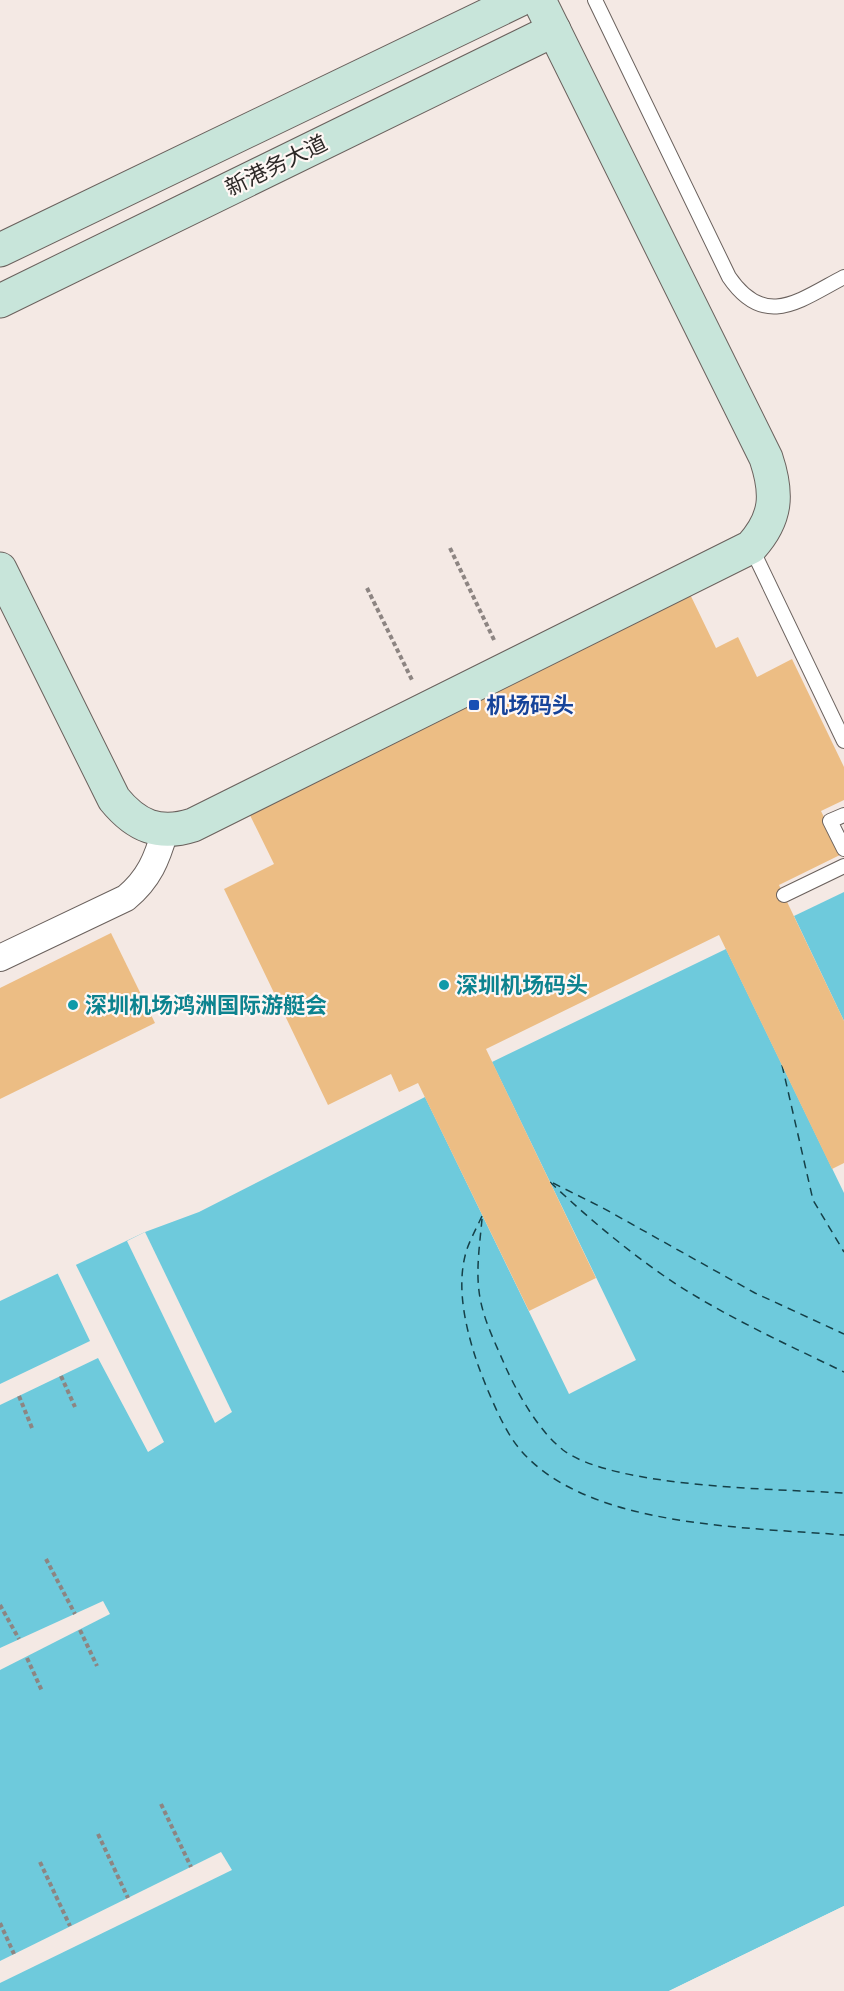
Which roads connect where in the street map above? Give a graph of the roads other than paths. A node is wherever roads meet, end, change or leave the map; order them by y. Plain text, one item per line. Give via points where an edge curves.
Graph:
1 (519, 0) edge
2 (539, 0) edge
3 (595, 0) edge
4 (554, 30) junction
5 (0, 250) edge
6 (844, 278) edge
7 (0, 301) edge
8 (751, 548) junction
9 (0, 569) edge
10 (844, 741) edge
11 (844, 815) edge
12 (165, 831) junction
13 (844, 849) edge
14 (844, 866) edge
15 (783, 895) dead end
16 (0, 958) edge

1 - 5 street, 新港务大道
2 - 4 street
3 - 6 lane via 740,293 758,306 776,308
4 - 7 street, 新港务大道
4 - 8 street via 766,458 774,482 774,503 769,523
8 - 10 lane
8 - 12 street via 193,825
9 - 12 street via 114,799 138,823
11 - 13 lane via 830,821
12 - 16 street via 152,869 126,898
14 - 15 lane

